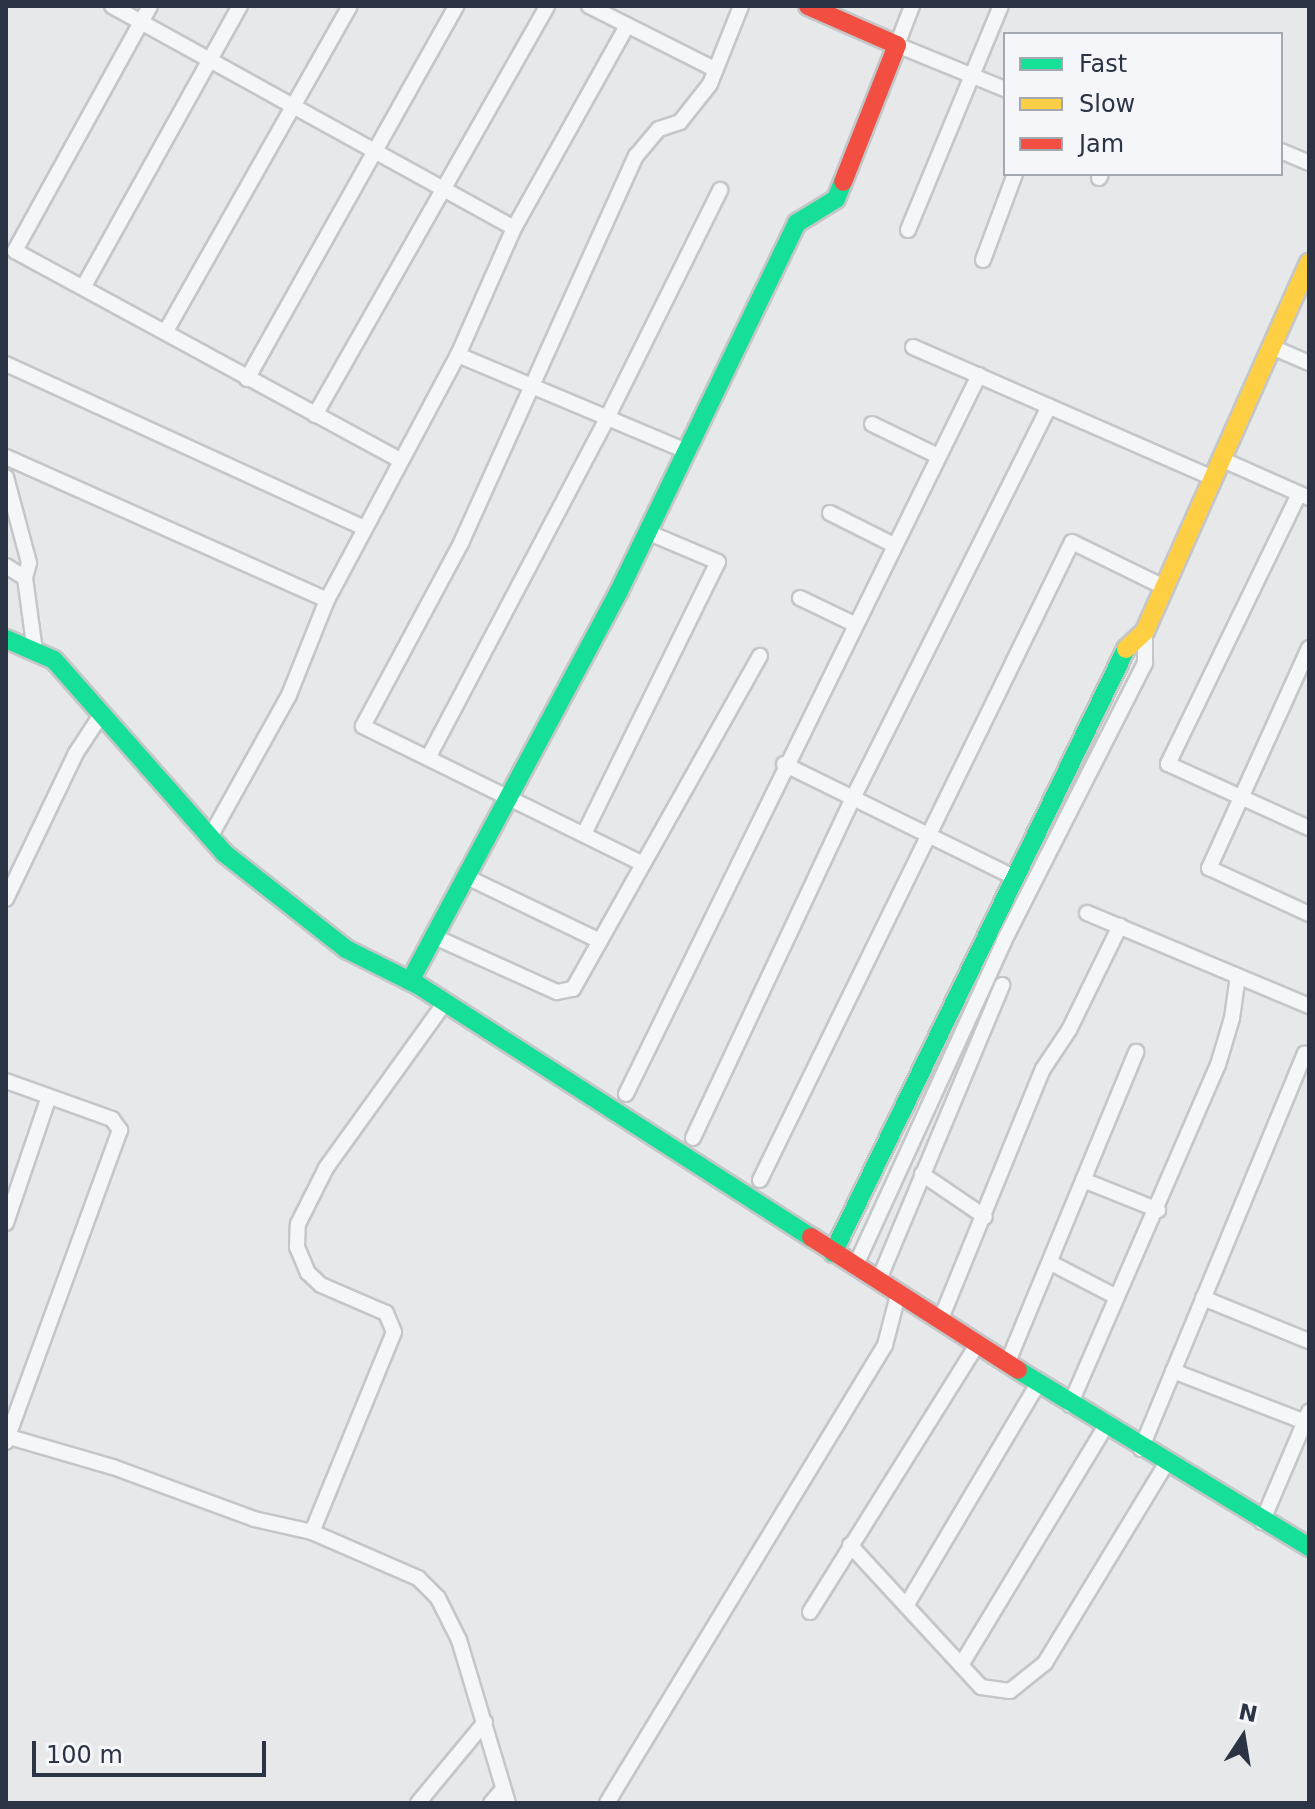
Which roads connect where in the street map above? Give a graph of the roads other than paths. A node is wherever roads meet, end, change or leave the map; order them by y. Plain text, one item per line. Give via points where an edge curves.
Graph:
1 (112, 6) edge
2 (150, 6) edge
3 (240, 6) edge
4 (350, 6) edge
5 (456, 6) edge
6 (547, 6) edge
7 (589, 6) edge
8 (741, 6) edge
9 (912, 6) edge
10 (1001, 6) edge
11 (821, 9) edge
12 (141, 22) junction
13 (627, 26) junction
14 (897, 45) junction
15 (210, 60) junction
16 (714, 69) junction
17 (971, 78) junction
18 (1003, 88) edge
19 (294, 107) junction
20 (374, 151) junction
21 (1283, 152) edge
22 (1309, 163) edge
23 (1014, 176) edge
24 (440, 189) junction
25 (720, 190) dead end
26 (514, 228) junction
27 (908, 230) dead end
28 (983, 260) dead end
29 (1309, 263) edge
30 (84, 286) junction
31 (166, 331) junction
32 (913, 347) dead end
33 (1272, 347) junction
34 (458, 355) junction
35 (1309, 363) edge
36 (6, 364) edge
37 (979, 375) junction
38 (247, 379) junction
39 (533, 389) junction
40 (1049, 406) junction
41 (315, 415) junction
42 (606, 420) junction
43 (872, 424) dead end
44 (686, 451) junction
45 (938, 456) junction
46 (6, 457) edge
47 (1221, 459) junction
48 (400, 460) junction
49 (6, 477) edge
50 (1213, 478) junction
51 (1304, 496) edge
52 (830, 513) dead end
53 (365, 528) junction
54 (647, 532) junction
55 (894, 545) junction
56 (6, 566) edge
57 (25, 578) junction
58 (1164, 587) junction
59 (800, 598) dead end
60 (327, 600) junction
61 (854, 624) junction
62 (1145, 631) junction
63 (6, 639) edge
64 (1309, 648) edge
65 (35, 651) junction
66 (760, 656) dead end
67 (101, 715) junction
68 (428, 758) junction
69 (784, 764) junction
70 (1239, 796) junction
71 (853, 798) junction
72 (510, 799) junction
73 (1309, 828) edge
74 (584, 834) junction
75 (925, 834) junction
76 (210, 837) junction
77 (643, 864) junction
78 (1012, 876) junction
79 (469, 878) junction
80 (6, 899) edge
81 (1087, 913) dead end
82 (1309, 914) edge
83 (1120, 926) junction
84 (435, 937) junction
85 (600, 941) junction
86 (1238, 976) junction
87 (410, 981) junction
88 (1002, 985) dead end
89 (443, 1005) junction
90 (1309, 1006) edge
91 (1308, 1051) edge
92 (1136, 1052) dead end
93 (6, 1081) edge
94 (626, 1094) dead end
95 (49, 1097) junction
96 (693, 1138) dead end
97 (922, 1174) junction
98 (760, 1180) dead end
99 (1083, 1180) junction
100 (1158, 1210) junction
101 (985, 1217) junction
102 (6, 1223) edge
103 (833, 1253) junction
104 (1051, 1263) junction
105 (855, 1267) junction
106 (878, 1282) junction
107 (898, 1295) junction
108 (1117, 1297) junction
109 (1203, 1298) junction
110 (940, 1321) junction
111 (1309, 1341) edge
112 (977, 1345) junction
113 (1007, 1364) junction
114 (1173, 1371) junction
115 (1038, 1384) junction
116 (1070, 1405) junction
117 (1307, 1417) edge
118 (1105, 1427) junction
119 (7, 1438) edge
120 (1141, 1449) junction
121 (1166, 1464) junction
122 (1262, 1522) junction
123 (312, 1532) junction
124 (850, 1545) junction
125 (1309, 1547) edge
126 (906, 1606) junction
127 (810, 1612) dead end
128 (961, 1665) junction
129 (485, 1722) junction
130 (505, 1796) edge
131 (418, 1803) edge
132 (491, 1803) edge
133 (607, 1803) edge

1 - 12 street
2 - 12 street
3 - 15 street
4 - 19 street
5 - 20 street
6 - 24 street
7 - 13 street
8 - 16 street
9 - 14 street
10 - 17 street
11 - 14 street
12 - 15 street
12 - 30 street via 15,251
13 - 16 street
13 - 26 street
14 - 17 street
14 - 44 street via 836,199 797,223
15 - 19 street
15 - 30 street
16 - 39 street via 710,84 680,122 659,129 636,156
17 - 18 street
17 - 27 street
19 - 20 street
19 - 31 street
20 - 24 street
20 - 38 street
21 - 22 street
23 - 28 street
24 - 26 street
24 - 41 street
25 - 42 street
26 - 34 street
29 - 33 street
30 - 31 street
31 - 38 street
32 - 37 street
33 - 35 street
33 - 47 street
34 - 39 street
34 - 48 street
36 - 53 street
37 - 40 street
37 - 45 street
38 - 41 street
39 - 42 street
39 - 68 street via 461,543 363,726
40 - 50 street
40 - 71 street
41 - 48 street
42 - 44 street
42 - 68 street
43 - 45 street
44 - 54 street
45 - 55 street
46 - 60 street
47 - 50 street
47 - 51 street
48 - 53 street
49 - 57 street via 29,563
50 - 58 street
51 - 70 street via 1168,764
52 - 55 street
53 - 60 street
54 - 72 street
54 - 74 street via 718,562
55 - 61 street
56 - 57 street
57 - 65 street
58 - 62 street
58 - 75 street via 1072,542
59 - 61 street
60 - 76 street via 289,695
61 - 69 street
62 - 78 street via 1122,652
62 - 105 street via 1145,663 1004,941
63 - 65 street
64 - 70 street
65 - 67 street via 54,660
66 - 77 street
67 - 76 street
67 - 80 street via 76,753
68 - 72 street
69 - 71 street
69 - 94 street
70 - 73 street
70 - 82 street via 1209,868
71 - 75 street
71 - 96 street
72 - 74 street
72 - 79 street
74 - 77 street
75 - 78 street
75 - 98 street
76 - 87 street via 247,874 346,949
77 - 85 street
78 - 103 street
79 - 84 street
79 - 85 street
81 - 83 street
83 - 86 street
83 - 101 street via 1069,1030 1043,1069
84 - 85 street via 557,992 573,989
84 - 87 street
86 - 90 street
86 - 100 street via 1226,1042
87 - 89 street
88 - 97 street
89 - 103 street
89 - 123 street via 326,1168 298,1224 297,1247 308,1273 321,1285 386,1313 394,1332
91 - 109 street
92 - 99 street
93 - 95 street
95 - 102 street
95 - 119 street via 112,1119 120,1137
97 - 101 street
97 - 106 street
99 - 100 street
99 - 104 street
100 - 108 street
101 - 110 street
103 - 105 street
104 - 108 street
104 - 113 street
105 - 106 street
106 - 107 street
107 - 110 street
107 - 133 street via 885,1345
108 - 116 street
109 - 111 street
109 - 114 street
110 - 112 street
112 - 113 street
112 - 124 street
113 - 115 street
114 - 117 street
114 - 120 street
115 - 116 street
115 - 126 street
116 - 118 street
117 - 122 street
118 - 120 street
118 - 128 street
119 - 123 street via 113,1467 254,1519
120 - 121 street
121 - 122 street
121 - 128 street via 1035,1674 1003,1693 981,1687
122 - 125 street
123 - 129 street via 384,1559 418,1578 438,1598 459,1640
124 - 126 street
124 - 127 street
126 - 128 street
129 - 130 street
129 - 131 street
130 - 132 street

